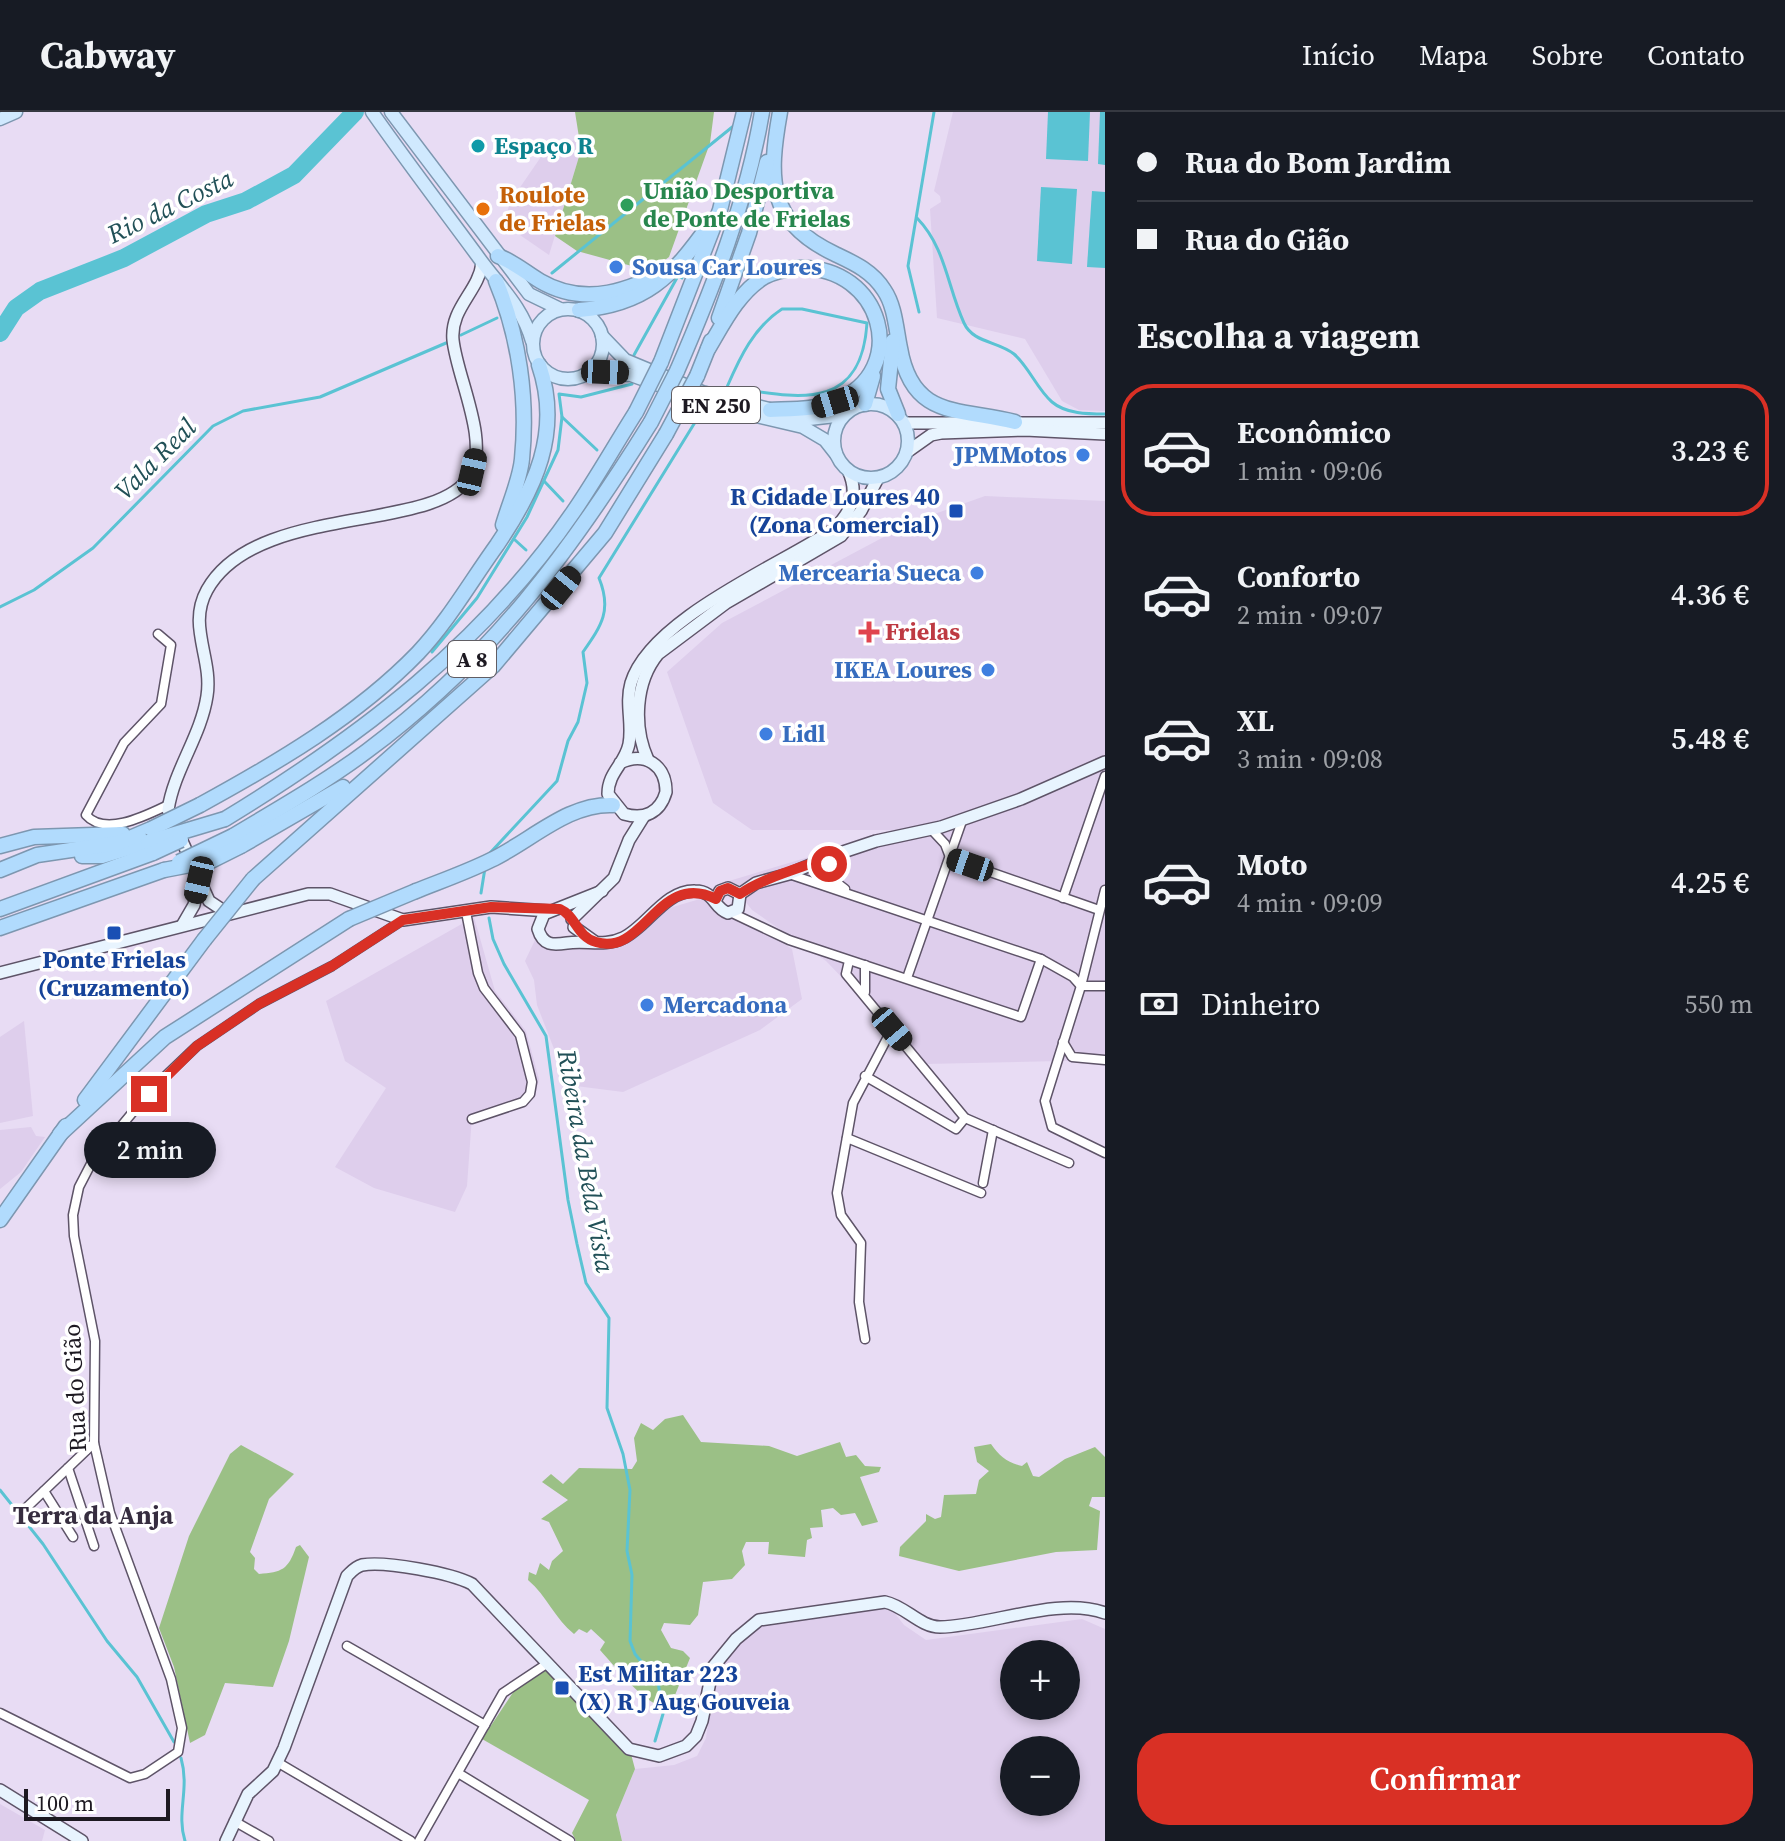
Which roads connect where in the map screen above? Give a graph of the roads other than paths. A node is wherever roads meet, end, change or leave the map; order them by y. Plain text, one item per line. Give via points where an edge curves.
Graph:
1 (16, 112) edge
2 (394, 112) edge
3 (377, 113) edge
4 (780, 114) edge
5 (761, 116) edge
6 (743, 118) edge
7 (0, 119) edge
8 (775, 139) junction
9 (412, 150) junction
10 (446, 185) junction
11 (429, 189) junction
12 (720, 210) junction
13 (498, 256) junction
14 (482, 263) junction
15 (674, 267) junction
16 (496, 281) junction
17 (560, 309) junction
18 (579, 310) junction
19 (896, 325) junction
20 (602, 336) junction
21 (532, 341) junction
22 (708, 349) junction
23 (878, 357) junction
24 (539, 365) junction
25 (588, 373) junction
26 (865, 404) junction
27 (770, 410) junction
28 (844, 415) junction
29 (901, 419) junction
30 (1015, 422) junction
31 (1105, 423) edge
32 (1105, 434) edge
33 (907, 452) junction
34 (836, 454) junction
35 (848, 470) junction
36 (878, 478) junction
37 (497, 544) junction
38 (158, 634) dead end
39 (406, 743) junction
40 (648, 760) junction
41 (1105, 762) edge
42 (620, 763) junction
43 (1105, 776) edge
44 (168, 805) junction
45 (619, 809) junction
46 (644, 816) junction
47 (962, 821) junction
48 (931, 829) junction
49 (629, 840) junction
50 (151, 841) junction
51 (237, 841) junction
52 (0, 846) edge
53 (834, 855) junction
54 (950, 858) junction
55 (0, 870) edge
56 (789, 874) junction
57 (199, 880) junction
58 (1105, 890) edge
59 (602, 891) junction
60 (856, 895) junction
61 (740, 898) junction
62 (1063, 898) junction
63 (716, 899) junction
64 (209, 901) junction
65 (194, 905) junction
66 (491, 907) junction
67 (0, 909) edge
68 (552, 910) junction
69 (1099, 910) junction
70 (466, 912) junction
71 (227, 913) junction
72 (732, 913) junction
73 (204, 919) junction
74 (403, 920) junction
75 (926, 920) junction
76 (752, 922) junction
77 (573, 923) junction
78 (183, 924) junction
79 (0, 928) edge
80 (538, 929) junction
81 (596, 942) junction
82 (566, 943) junction
83 (1041, 959) junction
84 (849, 961) junction
85 (865, 965) junction
86 (0, 973) edge
87 (907, 978) junction
88 (1081, 986) junction
89 (1105, 986) edge
90 (868, 1000) junction
91 (892, 1029) junction
92 (1063, 1040) junction
93 (1105, 1060) edge
94 (865, 1076) junction
95 (965, 1118) junction
96 (472, 1119) dead end
97 (993, 1130) junction
98 (60, 1134) junction
99 (847, 1138) junction
100 (1105, 1153) edge
101 (1069, 1163) dead end
102 (983, 1183) dead end
103 (981, 1193) dead end
104 (0, 1220) edge
105 (865, 1339) dead end
106 (94, 1443) junction
107 (68, 1468) junction
108 (44, 1491) junction
109 (25, 1509) dead end
110 (73, 1537) dead end
111 (94, 1546) dead end
112 (1105, 1613) edge
113 (347, 1646) dead end
114 (545, 1665) junction
115 (0, 1713) edge
116 (485, 1725) junction
117 (277, 1762) junction
118 (458, 1773) junction
119 (0, 1790) edge
120 (234, 1821) junction
121 (82, 1841) edge
122 (226, 1841) edge
123 (269, 1841) edge
124 (411, 1841) edge
125 (419, 1841) edge
126 (570, 1841) edge

1 - 7 main road
2 - 9 main road
2 - 10 main road
3 - 9 main road
3 - 11 main road
4 - 8 highway
5 - 51 highway, A 8, bridge via 752,161 705,306 651,422 587,524 505,626 460,671 368,751
6 - 12 highway, A 8
8 - 19 highway via 773,177 783,213 806,239 871,274 884,291
8 - 22 highway
9 - 10 main road
9 - 11 main road
10 - 13 main road
11 - 14 main road
12 - 15 highway
12 - 50 highway, A 8, bridge via 636,412 535,562 402,700 323,759 225,819
13 - 15 highway via 541,282 582,295 620,292
13 - 17 main road via 529,294
14 - 16 main road
14 - 44 street via 455,317 453,339 473,426 472,472 448,498 329,522 246,552 223,567 205,594 197,620 207,695
15 - 18 highway via 657,286 624,303
16 - 21 main road via 517,304
16 - 37 highway via 518,348 522,417 522,461
17 - 18 main road
17 - 21 main road via 541,320
18 - 20 main road, EN 250
19 - 29 highway via 888,389
19 - 30 highway via 904,371 926,400 952,412
20 - 25 main road via 601,357
20 - 27 main road, EN 250 via 632,364 702,392
21 - 24 main road
22 - 23 highway via 732,308 764,277 815,268 861,289 878,316
22 - 39 highway, bridge via 666,434 605,533 493,666
23 - 26 highway
23 - 27 highway via 867,378 848,396 819,406
24 - 25 main road, EN 250 via 556,378
24 - 37 highway via 548,393 549,432 526,495
25 - 34 main road, EN 250 via 631,375 723,408 803,427
26 - 28 main road, EN 250
26 - 29 main road via 877,404
27 - 28 main road, EN 250 via 809,419
28 - 34 main road via 835,433
29 - 30 street
29 - 33 main road
30 - 31 street
32 - 33 street via 941,433
33 - 36 main road via 896,469
34 - 35 main road, EN 250
35 - 36 main road
35 - 42 street via 854,498 834,529 722,595 644,656 631,683 629,745
36 - 40 street via 841,536 726,603 658,654 640,692 641,740
37 - 50 highway, bridge via 417,654 321,732
38 - 44 street via 171,645 161,704 124,743 86,815 111,824
39 - 51 highway via 332,794
39 - 98 highway, bridge via 253,879
40 - 42 street
40 - 46 street via 663,773 666,792 660,806
41 - 47 street
42 - 45 street via 608,782
43 - 62 street
44 - 57 street
45 - 46 street
45 - 49 street
45 - 98 highway, bridge via 594,804 577,809 453,877 349,919 165,1037
46 - 49 street
47 - 48 street
47 - 54 street
48 - 53 street
48 - 54 street
49 - 59 street via 614,878
50 - 52 highway via 116,835 34,837
50 - 55 highway via 102,856 37,855
50 - 67 highway
51 - 79 highway, bridge via 211,861 164,870
53 - 56 street
53 - 60 street via 829,864 832,879
54 - 62 street
54 - 75 street
56 - 60 street
56 - 61 street via 756,883
57 - 64 street
57 - 65 street
58 - 69 street
59 - 68 street
59 - 77 street
60 - 75 street
61 - 63 street via 728,888
61 - 72 street
61 - 76 street
62 - 69 street
63 - 72 street via 720,910
63 - 81 street via 694,890 675,897 622,939
64 - 71 street
64 - 73 street
65 - 73 street
65 - 78 street
66 - 68 street
66 - 70 street
66 - 80 street via 522,914
68 - 77 street via 566,912
68 - 80 street via 540,918
69 - 88 street
70 - 74 street
70 - 96 street via 478,973 520,1035 532,1082 523,1102
71 - 73 street
71 - 74 street via 330,894
72 - 76 street
73 - 78 street
74 - 106 street, Rua do Gião via 197,1046 152,1089 93,1160 73,1215 95,1341
75 - 83 street
75 - 87 street
76 - 84 street
77 - 81 street
77 - 82 street
78 - 86 street
80 - 82 street via 548,944
81 - 82 street
83 - 87 street via 1021,1017
83 - 88 street
84 - 85 street
84 - 90 street via 846,974
85 - 87 street
85 - 90 street via 862,985
88 - 89 street
88 - 92 street
90 - 91 street
91 - 94 street
91 - 95 street
92 - 93 street via 1072,1057
92 - 100 street via 1045,1101 1046,1115 1052,1127
94 - 95 street via 956,1129
94 - 99 street
95 - 97 street
97 - 101 street
97 - 102 street
98 - 104 highway
99 - 103 street
99 - 105 street via 837,1193 841,1215 861,1243 859,1302
106 - 107 street
106 - 115 street, Rua do Gião via 110,1513 171,1679 182,1728 178,1752 130,1778
107 - 108 street
107 - 111 street
108 - 109 street
108 - 110 street
112 - 114 street via 1078,1608 938,1627 885,1602 759,1620 713,1667 696,1736 686,1746 659,1756 629,1749
113 - 116 street
114 - 116 street via 503,1693
114 - 117 street via 472,1584 459,1577 358,1566 347,1576
116 - 118 street
117 - 120 street via 248,1794
117 - 124 street
118 - 125 street
118 - 126 street
119 - 121 street
120 - 122 street
120 - 123 street

